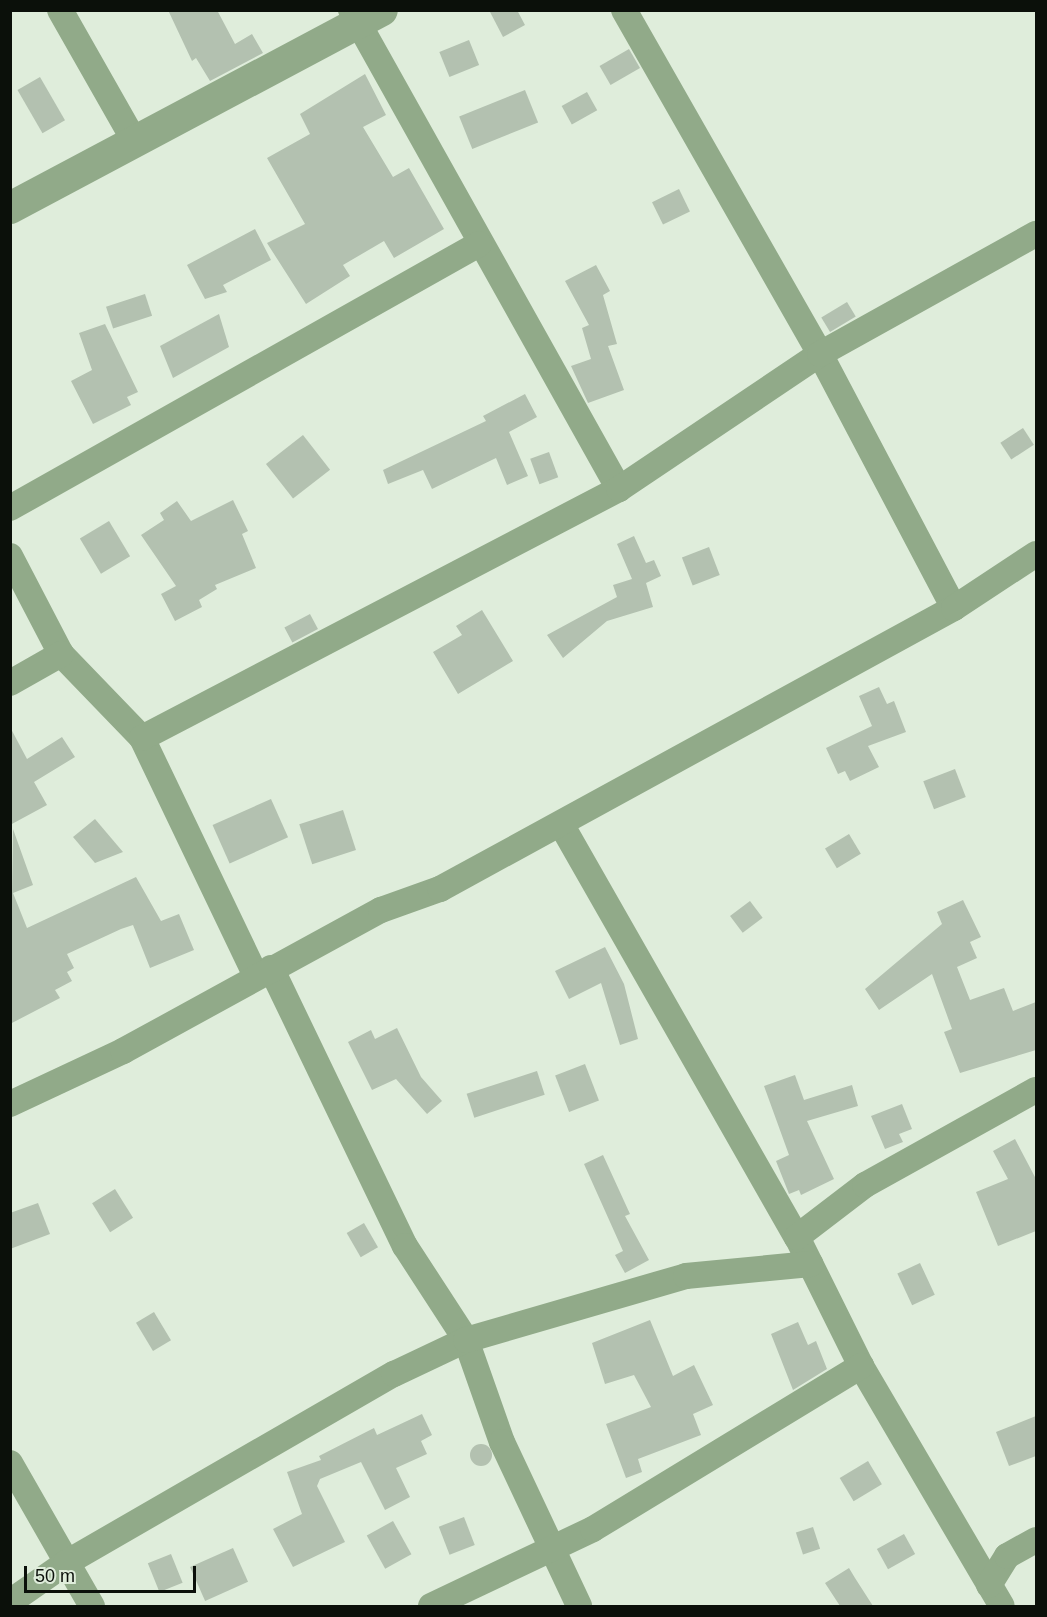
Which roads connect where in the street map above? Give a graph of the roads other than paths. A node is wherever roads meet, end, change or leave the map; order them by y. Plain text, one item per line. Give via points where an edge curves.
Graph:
1 (60, 10) edge
2 (624, 10) edge
3 (363, 15) edge
4 (134, 140) junction
5 (10, 208) edge
6 (1036, 234) edge
7 (479, 244) junction
8 (820, 354) junction
9 (619, 489) junction
10 (10, 508) edge
11 (1036, 554) edge
12 (10, 556) edge
13 (954, 608) junction
14 (61, 654) junction
15 (10, 683) edge
16 (142, 738) junction
17 (561, 824) junction
18 (264, 972) junction
19 (1036, 1090) edge
20 (10, 1104) edge
21 (797, 1237) junction
22 (810, 1264) junction
23 (466, 1340) junction
24 (861, 1366) junction
25 (10, 1463) edge
26 (1036, 1540) edge
27 (550, 1549) junction
28 (66, 1563) junction
29 (995, 1596) edge
30 (10, 1602) edge
31 (92, 1606) edge
32 (430, 1606) edge
33 (579, 1606) edge

1 - 4 street
2 - 8 street
3 - 4 street
3 - 7 street
4 - 5 street
6 - 8 street
7 - 9 street
7 - 10 street
8 - 9 street
8 - 13 street
9 - 16 street
11 - 13 street
12 - 14 street
13 - 17 street
14 - 15 street
14 - 16 street
16 - 18 street
17 - 18 street via 441,889 381,910
17 - 21 street
18 - 20 street via 123,1051
18 - 23 street via 405,1246
19 - 21 street via 865,1185
21 - 22 street
22 - 23 street via 686,1276
22 - 24 street
23 - 27 street via 502,1442
23 - 28 street via 394,1374
24 - 27 street via 593,1529
24 - 29 street
25 - 28 street
26 - 29 street via 1007,1556
27 - 32 street
27 - 33 street
28 - 30 street
28 - 31 street

